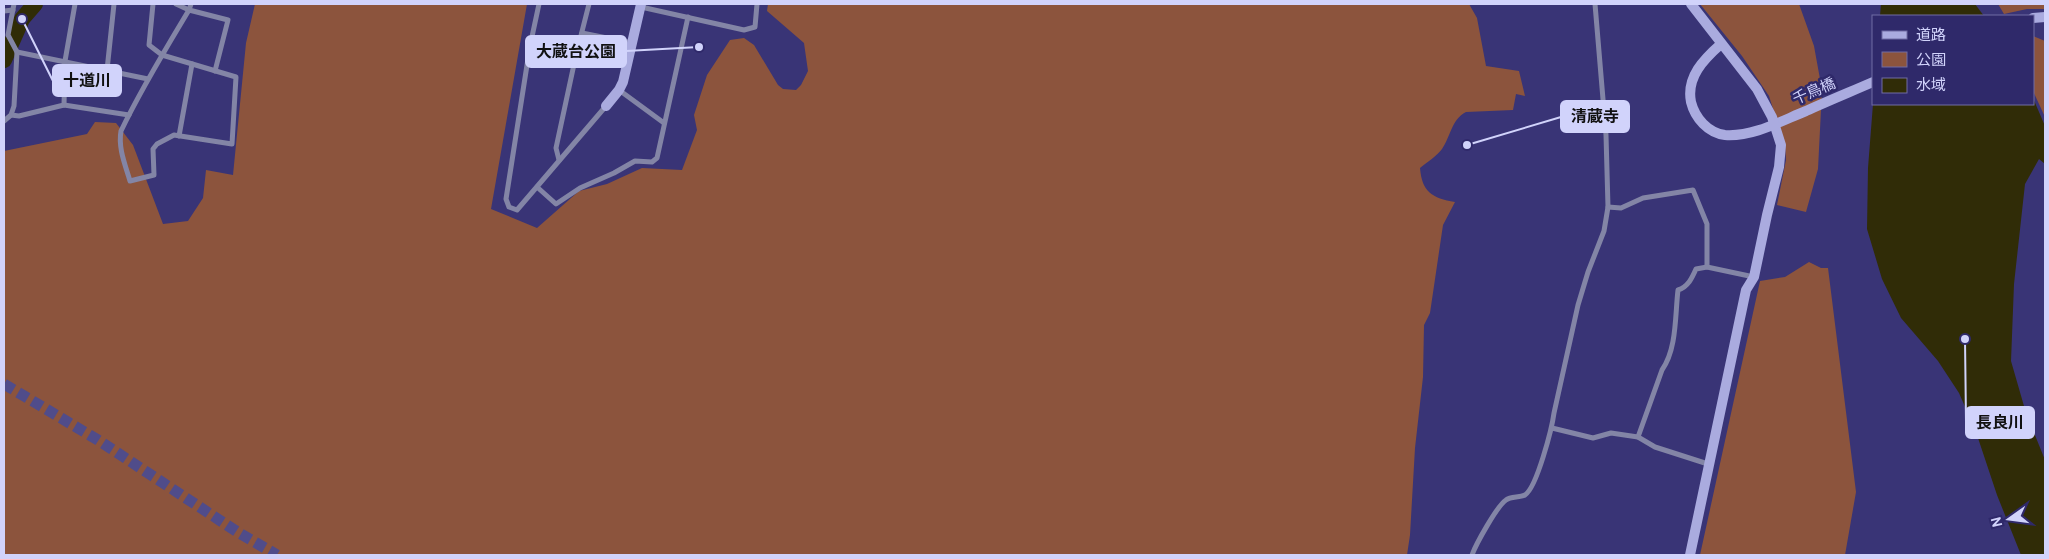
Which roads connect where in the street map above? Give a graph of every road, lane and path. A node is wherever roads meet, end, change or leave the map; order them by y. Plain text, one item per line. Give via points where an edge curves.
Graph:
1 (75, 4) edge
2 (114, 4) edge
3 (153, 4) edge
4 (176, 4) edge
5 (539, 4) edge
6 (589, 4) edge
7 (758, 4) edge
8 (1595, 4) edge
9 (1691, 4) edge
10 (640, 6) edge
11 (14, 7) edge
12 (190, 7) edge
13 (4, 11) edge
14 (688, 17) junction
15 (582, 33) junction
16 (632, 43) junction
17 (1721, 44) junction
18 (530, 46) junction
19 (15, 49) junction
20 (162, 55) junction
21 (576, 55) junction
22 (64, 61) junction
23 (192, 64) junction
24 (107, 70) junction
25 (215, 70) junction
26 (148, 79) junction
27 (1872, 82) edge
28 (619, 90) junction
29 (64, 105) junction
30 (606, 106) joint
31 (11, 115) junction
32 (128, 115) junction
33 (4, 121) edge
34 (664, 123) junction
35 (179, 136) junction
36 (560, 160) junction
37 (537, 187) junction
38 (1608, 207) junction
39 (1707, 267) junction
40 (1754, 277) junction
41 (1552, 428) junction
42 (1638, 437) junction
43 (1708, 464) junction
44 (1472, 555) edge
45 (1690, 555) edge

1 - 22 street
2 - 24 street
3 - 20 street via 149,45
4 - 12 street
5 - 18 street
6 - 15 street
7 - 14 street via 755,27 751,30
8 - 38 street via 1606,135
9 - 17 street
10 - 14 street
10 - 16 street
11 - 13 street
11 - 19 street via 8,35
12 - 20 street
12 - 25 street via 228,20
14 - 34 street
15 - 16 street
15 - 21 street
16 - 28 street
17 - 27 street, 千鳥橋 via 1698,68 1691,84 1691,101 1696,115 1707,127 1724,135 1746,134 1767,127
17 - 40 street via 1757,89 1772,117 1781,145
18 - 21 street
18 - 37 street via 507,204 517,210
19 - 22 street
19 - 31 street
20 - 23 street
20 - 26 street
21 - 36 street via 556,148
22 - 24 street
22 - 29 street
23 - 25 street
23 - 35 street
24 - 26 street
25 - 35 street via 236,77 232,144
26 - 32 street
28 - 30 street
28 - 34 street
29 - 31 street
29 - 32 street
30 - 36 street
31 - 33 street
32 - 35 street via 120,139 130,181 154,175 153,149 174,135
34 - 37 street via 657,158 652,162 635,161 580,188 556,204
36 - 37 street
38 - 39 street via 1621,208 1643,198 1693,190 1707,224
38 - 41 street via 1604,231 1578,305
39 - 40 street
39 - 42 street via 1696,269 1690,281 1678,290 1668,363 1662,370
40 - 43 street via 1746,290
41 - 42 street via 1592,438 1611,434
41 - 44 street via 1532,487 1525,495 1506,500 1491,519
42 - 43 street via 1655,447
43 - 45 street

